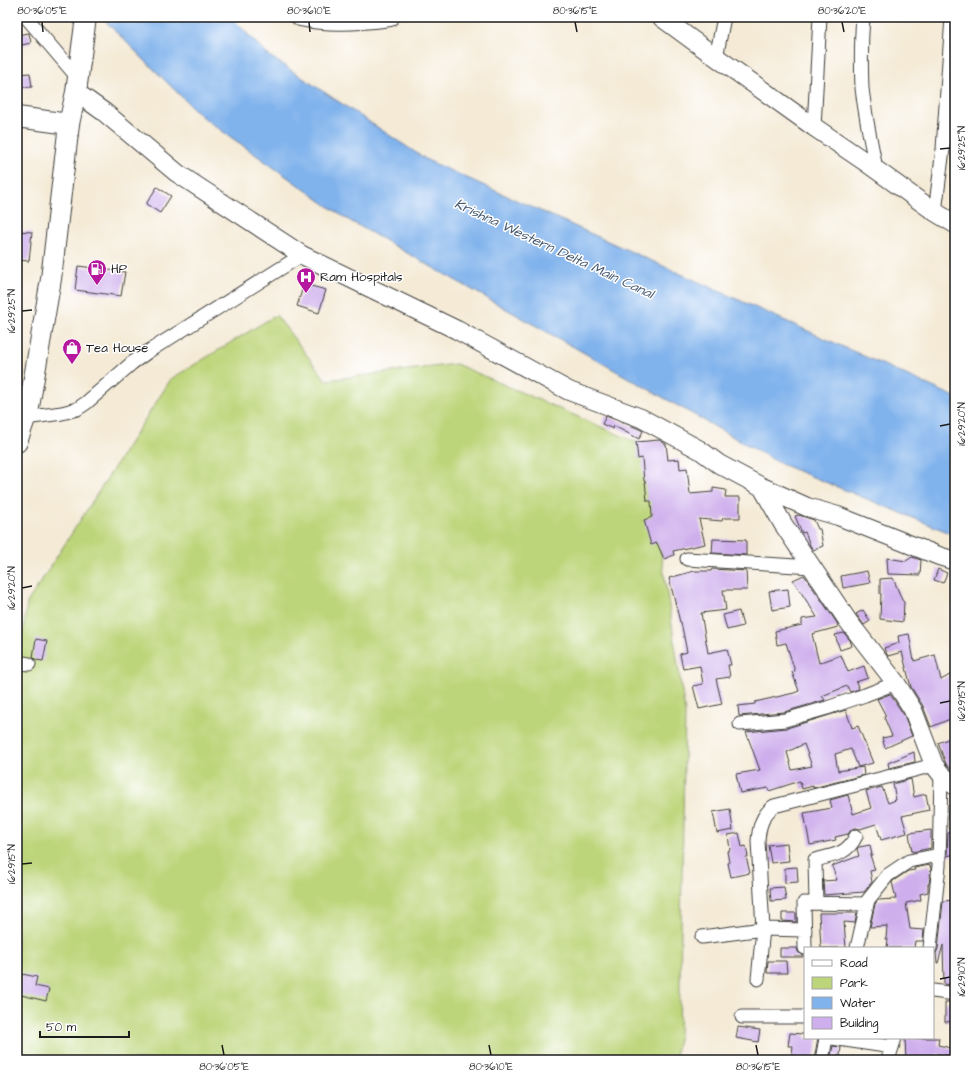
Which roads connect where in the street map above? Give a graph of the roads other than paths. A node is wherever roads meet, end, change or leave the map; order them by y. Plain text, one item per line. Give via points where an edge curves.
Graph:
1 (26, 17) edge
2 (86, 17) edge
3 (300, 17) edge
4 (390, 17) edge
5 (724, 17) edge
6 (820, 17) edge
7 (863, 17) edge
8 (952, 17) edge
9 (663, 18) edge
10 (716, 58) junction
11 (77, 85) junction
12 (17, 117) edge
13 (69, 124) junction
14 (814, 127) junction
15 (876, 169) junction
16 (935, 212) junction
17 (955, 224) edge
18 (302, 255) junction
19 (24, 410) edge
20 (17, 442) edge
21 (762, 487) junction
22 (688, 559) dead end
23 (955, 561) edge
24 (812, 567) junction
25 (896, 683) junction
26 (740, 724) dead end
27 (937, 770) junction
28 (955, 786) edge
29 (856, 836) dead end
30 (939, 854) junction
31 (816, 903) junction
32 (867, 904) junction
33 (763, 929) junction
34 (805, 930) junction
35 (702, 936) dead end
36 (805, 947) edge
37 (857, 947) edge
38 (930, 947) edge
39 (758, 979) dead end
40 (934, 991) edge
41 (955, 994) edge
42 (742, 1017) dead end
43 (804, 1017) edge
44 (826, 1039) edge
45 (848, 1039) edge
46 (894, 1042) edge
47 (822, 1060) edge
48 (888, 1060) edge

1 - 11 street
2 - 11 main road
3 - 4 street via 345,21
5 - 10 street
6 - 14 street
7 - 15 street via 862,88
8 - 16 street via 943,149
9 - 10 street
10 - 14 street
11 - 13 main road
11 - 18 street via 104,112 177,173
12 - 13 main road
13 - 19 main road via 51,279
14 - 15 street
15 - 16 street
16 - 17 street
18 - 19 street via 132,363 86,404 62,413
18 - 21 street via 457,330 569,391 642,418
19 - 20 main road
21 - 23 street via 807,507 838,516
21 - 24 street
22 - 24 street
24 - 25 street via 848,621
25 - 26 street via 785,720
25 - 27 street via 913,710
27 - 28 street
27 - 30 street
27 - 33 street via 769,809 763,818 758,841
29 - 31 street via 841,853 815,860
30 - 32 street via 909,861 888,875
30 - 38 street
31 - 32 street
31 - 34 street via 804,903
32 - 37 street
33 - 34 street
33 - 35 street
33 - 39 street
34 - 36 street
40 - 41 street
42 - 43 street
44 - 47 street
45 - 46 street
46 - 48 street

